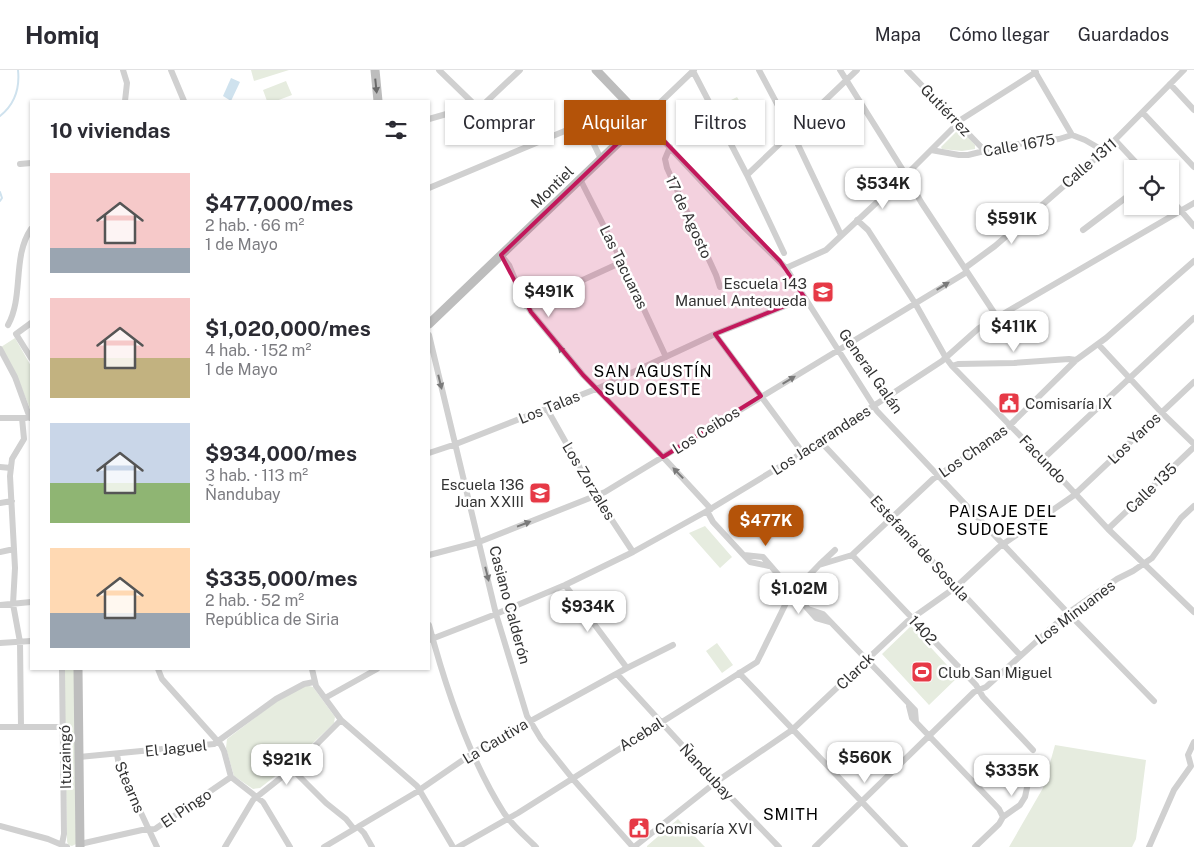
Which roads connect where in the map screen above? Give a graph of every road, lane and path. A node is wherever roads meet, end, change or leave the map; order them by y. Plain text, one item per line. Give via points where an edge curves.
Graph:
1 (123, 70) edge
2 (171, 70) edge
3 (375, 70) edge
4 (439, 70) edge
5 (520, 70) edge
6 (596, 70) edge
7 (694, 70) edge
8 (760, 70) edge
9 (840, 70) edge
10 (857, 70) edge
11 (907, 70) edge
12 (1184, 70) edge
13 (1035, 71) edge
14 (847, 80) junction
15 (1170, 84) junction
16 (125, 100) edge
17 (184, 100) edge
18 (378, 100) edge
19 (470, 100) edge
20 (490, 100) edge
21 (625, 100) edge
22 (663, 100) edge
23 (775, 100) edge
24 (826, 100) edge
25 (1194, 110) edge
26 (1143, 112) junction
27 (445, 115) edge
28 (430, 119) edge
29 (958, 123) junction
30 (1072, 135) junction
31 (1115, 140) junction
32 (666, 143) edge
33 (616, 145) edge
34 (778, 145) edge
35 (798, 145) edge
36 (670, 147) junction
37 (932, 150) junction
38 (984, 150) junction
39 (1104, 151) junction
40 (601, 159) junction
41 (1134, 160) edge
42 (30, 162) edge
43 (20, 164) dead end
44 (1194, 167) edge
45 (747, 175) junction
46 (906, 175) junction
47 (580, 179) junction
48 (430, 188) edge
49 (1124, 199) edge
50 (1194, 203) edge
51 (1179, 207) edge
52 (1182, 210) junction
53 (857, 220) junction
54 (1194, 226) edge
55 (1083, 230) dead end
56 (30, 231) edge
57 (841, 235) junction
58 (784, 253) dead end
59 (501, 255) junction
60 (1194, 261) edge
61 (622, 262) junction
62 (786, 268) junction
63 (966, 270) junction
64 (720, 287) dead end
65 (805, 298) junction
66 (915, 303) junction
67 (526, 306) junction
68 (997, 317) junction
69 (1194, 318) edge
70 (430, 323) edge
71 (30, 324) edge
72 (8, 325) dead end
73 (715, 334) junction
74 (430, 339) edge
75 (1098, 344) junction
76 (0, 350) edge
77 (838, 350) junction
78 (30, 356) edge
79 (666, 357) junction
80 (946, 358) junction
81 (1076, 360) junction
82 (952, 366) junction
83 (1128, 378) junction
84 (1194, 382) edge
85 (596, 388) junction
86 (761, 396) junction
87 (874, 406) junction
88 (547, 409) junction
89 (1161, 412) junction
90 (30, 415) edge
91 (0, 418) edge
92 (22, 418) junction
93 (30, 418) edge
94 (1010, 425) junction
95 (820, 441) junction
96 (456, 444) junction
97 (1194, 446) edge
98 (430, 452) edge
99 (803, 453) junction
100 (663, 457) junction
101 (1043, 459) junction
102 (0, 467) edge
103 (11, 468) junction
104 (938, 474) junction
105 (1075, 494) junction
106 (596, 496) junction
107 (12, 501) junction
108 (0, 503) edge
109 (1194, 506) edge
110 (709, 510) junction
111 (891, 518) junction
112 (1108, 530) junction
113 (479, 542) junction
114 (1004, 543) junction
115 (14, 549) junction
116 (835, 550) dead end
117 (0, 552) edge
118 (632, 552) junction
119 (430, 555) edge
120 (852, 555) junction
121 (1144, 564) junction
122 (819, 565) junction
123 (565, 584) junction
124 (956, 587) junction
125 (793, 591) junction
126 (30, 602) edge
127 (12, 604) junction
128 (0, 605) edge
129 (1194, 612) edge
130 (1068, 613) junction
131 (496, 614) junction
132 (912, 618) junction
133 (430, 639) edge
134 (20, 642) junction
135 (30, 642) edge
136 (0, 643) edge
137 (673, 645) dead end
138 (1020, 655) junction
139 (866, 660) junction
140 (627, 668) junction
141 (62, 670) edge
142 (78, 670) edge
143 (158, 670) edge
144 (312, 670) edge
145 (375, 670) edge
146 (739, 673) junction
147 (617, 674) junction
148 (314, 682) junction
149 (979, 690) junction
150 (325, 698) junction
151 (1154, 702) dead end
152 (341, 720) junction
153 (529, 721) junction
154 (661, 722) junction
155 (20, 727) junction
156 (62, 727) junction
157 (0, 728) edge
158 (792, 730) junction
159 (929, 735) junction
160 (218, 742) junction
161 (1194, 742) edge
162 (1033, 750) dead end
163 (117, 754) junction
164 (472, 754) junction
165 (79, 757) junction
166 (292, 769) junction
167 (231, 777) junction
168 (572, 778) junction
169 (716, 782) junction
170 (1028, 783) dead end
171 (420, 790) junction
172 (257, 796) junction
173 (862, 802) junction
174 (1003, 816) junction
175 (508, 818) junction
176 (0, 826) edge
177 (356, 828) junction
178 (149, 829) junction
179 (60, 845) edge
180 (80, 846) edge
181 (157, 847) edge
182 (225, 847) edge
183 (290, 847) edge
184 (324, 847) edge
185 (372, 847) edge
186 (453, 847) edge
187 (458, 847) edge
188 (536, 847) edge
189 (634, 847) edge
190 (780, 847) edge
191 (815, 847) edge
192 (905, 847) edge
193 (975, 847) edge
194 (1149, 847) edge

1 - 16 street via 128,83
2 - 17 street
3 -> 18 street
4 - 19 street
5 - 20 street
6 - 21 street, General Galán
7 - 22 street, Montiel
7 - 45 street
8 - 23 street
9 - 14 street
10 - 14 street
11 - 29 street, Gutiérrez
12 - 15 street, Calle 1311
13 - 29 street
13 - 30 street
14 - 24 street
14 - 46 street
15 - 25 street
15 - 26 street, Calle 1311
26 - 31 street, Calle 1311
26 - 44 street
27 - 28 street
29 - 37 street
29 - 38 street, Gutiérrez
30 - 38 street, Calle 1675
30 - 39 street, Calle 1675
31 - 39 street, Calle 1311
31 - 41 street
32 - 36 street, General Galán
33 - 40 street, Montiel
34 - 45 street
35 - 57 street
36 - 62 street, General Galán
36 - 64 street, 17 de Agosto via 665,159 667,168
37 - 38 street, Calle 1675 via 963,156
37 - 46 street
39 - 63 street, Calle 1311
40 - 47 street, Montiel
40 - 48 street via 586,130 579,125
42 - 43 street
45 - 58 street
46 - 53 street
46 - 63 street
47 - 59 street, Montiel
47 - 61 street, Las Tacuaras
49 - 55 street
50 - 52 street, Los Jacarandaes
51 - 52 street
52 - 54 street
52 - 68 street, Los Jacarandaes
53 - 57 street
53 - 66 street, Facundo via 868,230
56 - 72 street via 21,258 18,291
57 - 62 street via 821,253
59 - 67 street
59 - 70 street, Montiel
60 - 75 street, Los Chanas
61 - 67 street
61 - 79 street, Las Tacuaras
62 - 65 street, General Galán
66 -> 63 street, Los Ceibos
63 - 68 street
65 - 73 street, Los Talas
65 - 77 street, General Galán
66 - 77 street, Los Ceibos
66 - 80 street, Facundo
85 -> 67 street
68 - 80 street, Los Jacarandaes via 974,332
69 - 83 street
71 - 78 street via 16,334
73 - 79 street, Los Talas
73 - 86 street
74 -> 96 street, Casiano Calderón
75 - 81 street, Los Chanas
75 - 83 street
76 - 90 street via 19,384
86 -> 77 street, Los Ceibos
77 - 87 street, General Galán
79 - 85 street, Los Talas
80 - 82 street, Facundo
80 - 87 street, Los Jacarandaes
81 - 82 street
81 - 94 street, Los Chanas
82 - 94 street, Facundo
83 - 89 street
83 - 101 street
84 - 89 street, Los Yaros
85 - 88 street, Los Talas
85 - 100 street
86 - 99 street
86 - 100 street, Los Ceibos
87 - 95 street, Los Jacarandaes
87 - 104 street, General Galán
88 - 96 street, Los Talas
88 - 106 street, Los Zorzales
89 - 97 street
89 - 105 street, Los Yaros
91 - 92 street
92 - 93 street
92 - 103 street via 24,440 13,456
94 - 101 street, Facundo
94 - 104 street, Los Chanas
95 - 99 street, Los Jacarandaes
95 - 111 street, Estefanía de Sosula
96 - 98 street, Los Talas
96 - 113 street, Casiano Calderón
97 - 112 street, Calle 135
99 - 110 street, Los Jacarandaes
100 - 106 street, Los Ceibos
110 -> 100 street
101 - 105 street, Facundo
102 - 103 street
103 - 107 street
104 - 111 street, Los Chanas
104 - 114 street, General Galán
105 - 112 street, Facundo
105 - 114 street, Clarck
113 -> 106 street, Los Ceibos
106 - 118 street, Los Zorzales
107 - 108 street
107 - 115 street
109 - 121 street, Los Minuanes
110 - 118 street, Los Jacarandaes
110 - 125 street via 713,522 750,562 770,567
111 - 120 street, Los Chanas
111 - 124 street, Estefanía de Sosula
112 - 121 street, Facundo
113 - 119 street, Los Ceibos
113 -> 131 street, Casiano Calderón
114 - 124 street, Clarck
114 - 130 street, General Galán
115 - 117 street
115 - 127 street
116 - 122 street
118 - 123 street, Los Jacarandaes
120 - 122 street, Los Chanas
120 - 132 street, 1402
121 - 129 street, Facundo
121 - 130 street, Los Minuanes
122 - 125 street, Los Chanas
123 - 131 street, Los Jacarandaes
123 - 140 street
124 - 132 street, Clarck
124 - 138 street, Estefanía de Sosula
125 - 139 street via 816,618 830,622
125 - 146 street, Acebal via 760,659
126 - 127 street
127 - 128 street
127 - 134 street
130 - 138 street, Los Minuanes
130 - 151 street, General Galán
131 - 133 street, Los Jacarandaes
131 - 153 street, Casiano Calderón
132 - 139 street, Clarck
132 - 149 street, 1402
133 - 164 street
134 - 135 street
134 - 136 street
134 - 155 street
137 - 140 street, La Cautiva
138 - 149 street, Los Minuanes
139 - 158 street, Clarck
139 - 159 street via 909,706 910,716
140 - 147 street, La Cautiva
141 - 156 street, Ituzaingó
142 - 165 street, Ituzaingó
143 - 160 street via 166,685
144 - 148 street
145 - 150 street
146 - 154 street, Acebal
146 - 158 street
147 - 153 street, La Cautiva
147 - 154 street, Ñandubay
148 - 150 street
148 - 160 street, El Jaguel via 276,699
149 - 159 street, Los Minuanes
149 - 162 street, 1402
150 - 152 street
152 - 166 street
152 - 171 street
153 - 164 street, La Cautiva
153 - 168 street, Casiano Calderón
154 - 168 street, Acebal
154 - 169 street, Ñandubay
155 - 156 street
155 - 157 street
156 - 179 street, Ituzaingó via 64,834
158 - 169 street, Clarck
158 - 173 street
159 - 173 street, Los Minuanes
159 - 174 street
160 - 163 street, El Jaguel
160 - 167 street
161 - 194 street via 1188,755 1191,766 1174,790
163 - 165 street, El Jaguel
163 - 178 street, Stearns
164 - 171 street, La Cautiva
164 - 175 street
165 - 180 street, Ituzaingó
166 - 172 street
166 - 177 street
167 - 172 street
167 - 178 street, El Pingo via 155,829
168 - 175 street, Acebal
168 - 189 street, Casiano Calderón
169 - 189 street, Clarck
169 - 190 street, Ñandubay
170 - 174 street via 1022,802
171 - 177 street, La Cautiva
171 - 186 street
172 - 182 street
172 - 183 street
173 - 191 street, Los Minuanes
173 - 192 street
174 - 193 street
175 - 187 street, Acebal
175 - 188 street
176 - 179 street
177 - 184 street, La Cautiva
177 - 185 street via 364,833
178 - 180 street, El Pingo
178 - 181 street, Stearns

